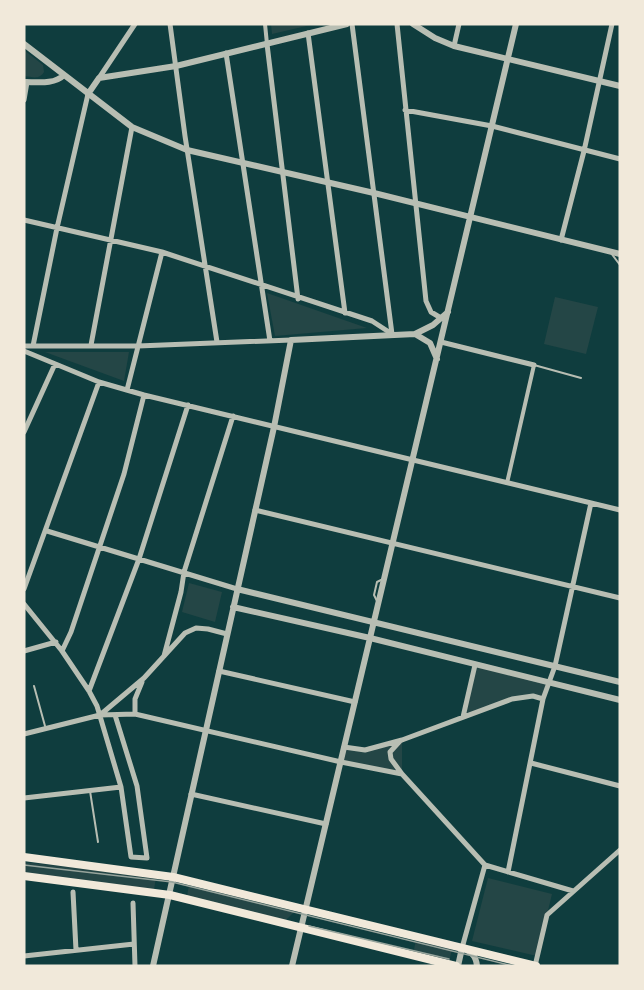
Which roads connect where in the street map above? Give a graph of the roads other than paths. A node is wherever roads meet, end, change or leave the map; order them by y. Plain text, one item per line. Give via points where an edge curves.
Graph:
1 (135, 24) edge
2 (170, 24) edge
3 (265, 24) edge
4 (347, 24) edge
5 (352, 24) edge
6 (397, 24) edge
7 (413, 24) edge
8 (459, 24) edge
9 (516, 24) edge
10 (612, 24) edge
11 (309, 33) junction
12 (24, 44) edge
13 (267, 44) junction
14 (454, 46) junction
15 (226, 53) junction
16 (508, 59) junction
17 (176, 66) junction
18 (64, 75) junction
19 (99, 78) junction
20 (599, 81) junction
21 (25, 82) edge
22 (620, 86) edge
23 (88, 94) junction
24 (24, 100) edge
25 (405, 110) junction
26 (492, 126) junction
27 (132, 127) junction
28 (187, 150) junction
29 (584, 151) junction
30 (620, 159) edge
31 (243, 163) junction
32 (283, 172) junction
33 (328, 183) junction
34 (374, 193) junction
35 (414, 203) junction
36 (471, 217) junction
37 (24, 220) edge
38 (57, 228) junction
39 (561, 240) junction
40 (110, 241) junction
41 (609, 251) junction
42 (162, 252) junction
43 (620, 254) edge
44 (620, 265) edge
45 (206, 267) junction
46 (261, 286) junction
47 (298, 299) junction
48 (448, 312) junction
49 (345, 313) junction
50 (441, 318) junction
51 (392, 334) junction
52 (415, 334) junction
53 (291, 340) junction
54 (270, 341) junction
55 (217, 342) junction
56 (441, 342) junction
57 (33, 345) junction
58 (91, 345) junction
59 (138, 345) junction
60 (26, 350) edge
61 (437, 360) junction
62 (55, 364) junction
63 (534, 365) junction
64 (581, 378) dead end
65 (99, 382) junction
66 (127, 390) junction
67 (144, 395) junction
68 (188, 405) junction
69 (233, 416) junction
70 (274, 427) junction
71 (24, 432) edge
72 (413, 460) junction
73 (507, 483) junction
74 (591, 503) junction
75 (255, 510) junction
76 (620, 510) edge
77 (46, 531) junction
78 (393, 544) junction
79 (100, 546) junction
80 (139, 559) junction
81 (184, 572) junction
82 (572, 586) junction
83 (237, 589) junction
84 (24, 590) edge
85 (620, 598) edge
86 (24, 604) edge
87 (233, 607) junction
88 (374, 621) junction
89 (227, 634) junction
90 (370, 638) junction
91 (56, 642) junction
92 (24, 651) edge
93 (62, 651) junction
94 (164, 656) junction
95 (475, 665) junction
96 (555, 666) junction
97 (219, 671) junction
98 (144, 678) junction
99 (620, 681) edge
100 (549, 683) junction
101 (34, 686) dead end
102 (89, 691) junction
103 (543, 699) junction
104 (620, 700) edge
105 (355, 702) junction
106 (115, 714) junction
107 (135, 714) junction
108 (100, 715) junction
109 (463, 717) junction
110 (46, 729) junction
111 (206, 730) junction
112 (24, 734) edge
113 (402, 740) junction
114 (344, 747) junction
115 (341, 762) junction
116 (531, 763) junction
117 (402, 774) junction
118 (620, 786) edge
119 (121, 787) junction
120 (90, 791) junction
121 (191, 794) junction
122 (24, 798) edge
123 (140, 808) junction
124 (125, 810) junction
125 (326, 824) junction
126 (98, 842) dead end
127 (620, 850) edge
128 (24, 857) edge
129 (485, 865) junction
130 (508, 872) junction
131 (24, 876) edge
132 (173, 877) junction
133 (573, 891) junction
134 (73, 892) dead end
135 (170, 895) junction
136 (133, 903) dead end
137 (306, 909) junction
138 (301, 927) junction
139 (134, 944) junction
140 (462, 948) junction
141 (76, 950) junction
142 (24, 956) edge
143 (135, 966) edge
144 (153, 966) edge
145 (292, 966) edge
146 (457, 966) edge
147 (477, 966) edge
148 (535, 966) edge

1 - 19 street
2 - 17 street
3 - 13 street
4 - 11 street
5 - 34 street
6 - 25 street
7 - 14 street
8 - 14 street
9 - 16 street
10 - 20 street
11 - 13 street
11 - 33 street
12 - 18 street
13 - 15 street
13 - 32 street
14 - 16 street
15 - 17 street
15 - 31 street
16 - 20 street
16 - 26 street
17 - 19 street
17 - 28 street
18 - 21 street via 48,82
18 - 23 street
19 - 23 street
20 - 22 street
20 - 29 street
21 - 24 street
23 - 27 street
23 - 38 street
25 - 26 street
25 - 35 street
26 - 29 street
26 - 36 street
27 - 28 street
27 - 40 street
28 - 31 street
28 - 45 street
29 - 30 street
29 - 39 street
31 - 32 street
31 - 46 street
32 - 33 street
32 - 47 street
33 - 34 street
33 - 49 street
34 - 35 street
34 - 51 street
35 - 36 street
35 - 50 street via 427,305
36 - 39 street
36 - 48 street
37 - 38 street
38 - 40 street
38 - 57 street
39 - 41 street
40 - 42 street
40 - 58 street
41 - 43 street
41 - 44 lane
42 - 45 street
42 - 59 street
45 - 46 street
45 - 55 street
46 - 47 street
46 - 54 street
47 - 49 street
48 - 50 street
48 - 56 street
49 - 51 street via 372,321
50 - 52 street
51 - 52 street
51 - 53 street
52 - 61 street via 430,343
53 - 54 street
53 - 70 street
54 - 55 street
55 - 59 street
56 - 61 street
56 - 63 street
57 - 58 street
57 - 60 street
58 - 59 street
59 - 66 street
60 - 62 street
61 - 72 street
62 - 65 street
62 - 71 street
63 - 64 lane
63 - 73 street
65 - 66 street
65 - 77 street
66 - 67 street
67 - 68 street
67 - 79 street
68 - 69 street
68 - 80 street
69 - 70 street
69 - 81 street
70 - 72 street
70 - 75 street
72 - 73 street
72 - 78 street
73 - 74 street
74 - 76 street
74 - 82 street
75 - 78 street
75 - 83 street
77 - 79 street
77 - 84 street
78 - 82 street
78 - 88 street
79 - 80 street
79 - 93 street
80 - 81 street
80 - 102 street
81 - 83 street
81 - 94 street
82 - 85 street
82 - 96 street
83 - 87 street
83 - 88 street
86 - 91 street
87 - 89 street
87 - 90 street
88 - 90 street
88 - 96 street
89 - 94 street via 196,628 185,633
89 - 97 street
90 - 95 street
90 - 105 street
91 - 92 street
91 - 93 street
93 - 102 street
94 - 98 street
95 - 100 street
95 - 109 street
96 - 99 street
96 - 100 street
97 - 105 street
97 - 111 street
98 - 107 street via 136,692
98 - 108 street
100 - 103 street
100 - 104 street
101 - 110 lane
102 - 108 street
103 - 109 street via 523,696
103 - 116 street
105 - 114 street
106 - 107 street
106 - 108 street
106 - 123 street
107 - 111 street
108 - 110 street
108 - 119 street
109 - 113 street
110 - 112 street
111 - 115 street
111 - 121 street
113 - 114 street via 365,750
113 - 117 street via 390,752
114 - 115 street
115 - 117 street
115 - 125 street
116 - 118 street
116 - 130 street
117 - 129 street
119 - 120 street
119 - 124 street
120 - 122 street
120 - 126 lane
121 - 125 street
121 - 132 street
123 - 124 street
123 - 124 street via 147,858 131,857
125 - 137 street
127 - 133 street
128 - 132 main road
129 - 130 street
129 - 140 street
130 - 133 street
131 - 135 main road
132 - 135 street
132 - 137 main road
133 - 148 street via 547,915
134 - 141 street
135 - 138 main road
135 - 144 street
136 - 139 street
137 - 138 street
137 - 140 main road
138 - 145 street
138 - 146 main road
139 - 141 street
139 - 143 street
140 - 146 street
140 - 147 street via 475,956
140 - 148 main road
141 - 142 street

